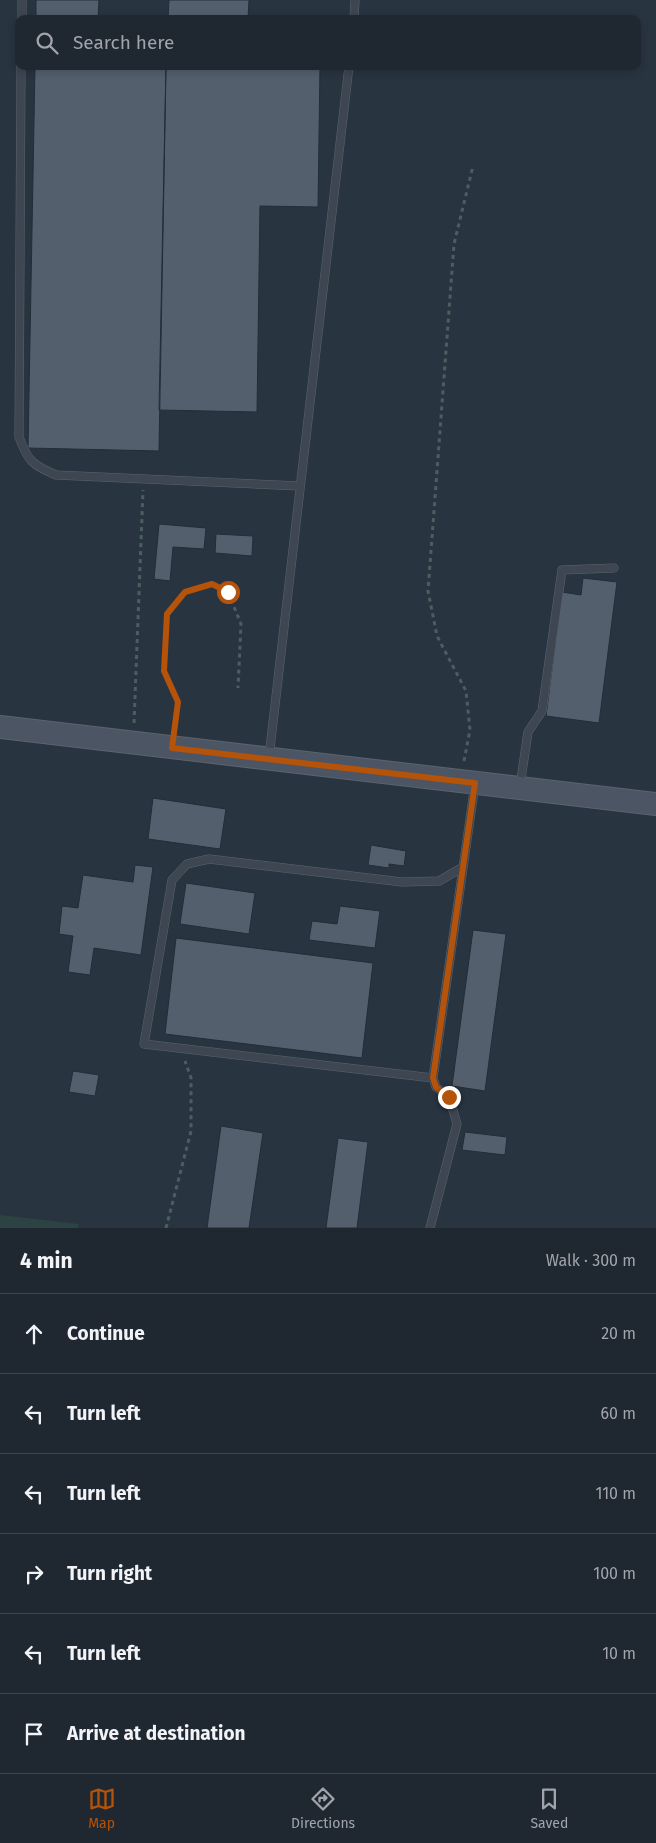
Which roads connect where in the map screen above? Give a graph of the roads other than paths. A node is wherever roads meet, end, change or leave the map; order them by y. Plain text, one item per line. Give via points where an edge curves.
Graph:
1 (22, 0) edge
2 (355, 0) edge
3 (22, 15) edge
4 (354, 15) edge
5 (21, 70) edge
6 (349, 70) edge
7 (300, 486) junction
8 (614, 568) dead end
9 (0, 727) edge
10 (269, 759) junction
11 (468, 782) junction
12 (520, 788) junction
13 (656, 804) edge
14 (463, 867) junction
15 (433, 1078) junction
16 (430, 1228) edge

1 - 3 lane
2 - 4 lane
5 - 7 lane via 19,437 26,456 38,468 56,475
6 - 7 lane
7 - 10 lane
8 - 12 lane via 562,570 542,712 528,732
9 - 10 main road
10 - 11 main road
11 - 12 main road
11 - 14 lane
12 - 13 main road
14 - 15 lane
14 - 15 lane via 439,882 402,882 209,858 187,864 172,880 144,1044
15 - 16 lane via 436,1087 449,1097 457,1124

